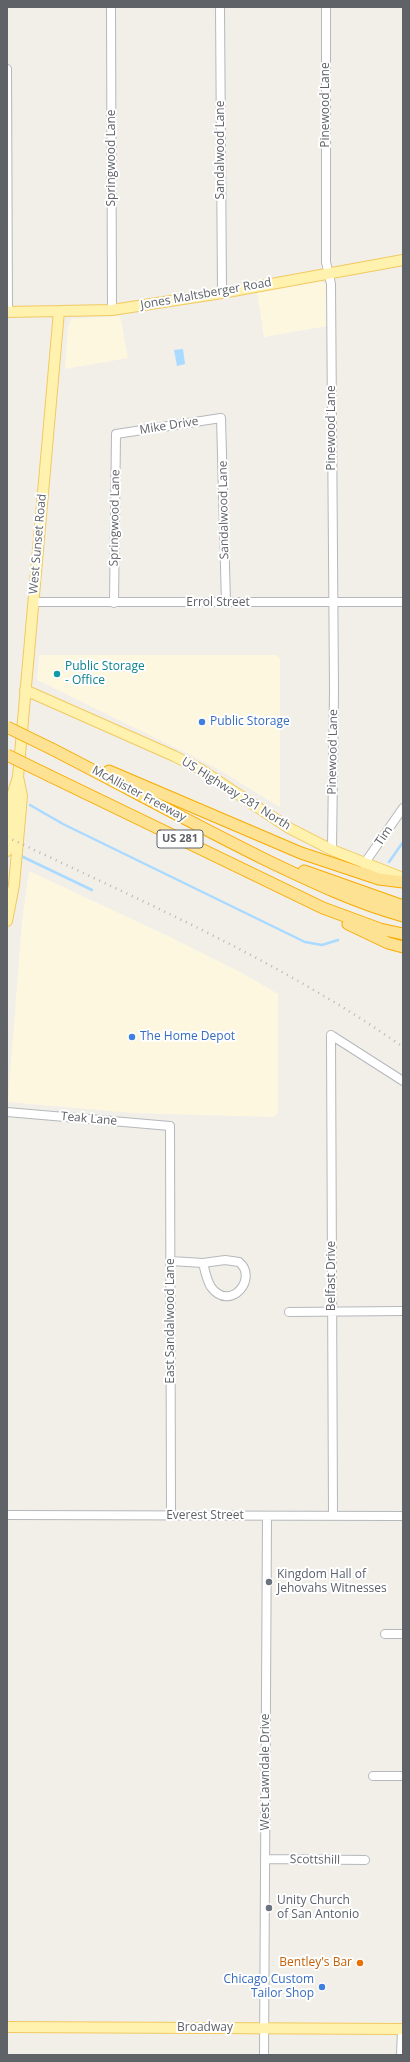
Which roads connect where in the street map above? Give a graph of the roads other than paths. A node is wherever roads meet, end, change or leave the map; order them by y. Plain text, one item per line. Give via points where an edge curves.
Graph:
1 (111, 7) edge
2 (220, 7) edge
3 (326, 7) edge
4 (7, 69) edge
5 (403, 260) edge
6 (329, 272) junction
7 (222, 292) junction
8 (112, 310) junction
9 (59, 311) junction
10 (8, 312) edge
11 (221, 418) joint
12 (116, 434) joint
13 (33, 602) junction
14 (403, 602) edge
15 (114, 603) junction
16 (226, 603) junction
17 (333, 603) junction
18 (25, 690) junction
19 (7, 727) edge
20 (52, 749) junction
21 (7, 755) edge
22 (18, 777) junction
23 (403, 808) edge
24 (236, 845) junction
25 (332, 850) junction
26 (7, 851) edge
27 (364, 864) junction
28 (403, 878) edge
29 (403, 882) edge
30 (310, 901) junction
31 (403, 906) edge
32 (7, 913) edge
33 (403, 916) edge
34 (403, 934) edge
35 (403, 947) edge
36 (403, 1081) edge
37 (7, 1112) edge
38 (170, 1126) joint
39 (171, 1261) junction
40 (203, 1263) junction
41 (403, 1311) edge
42 (289, 1312) dead end
43 (333, 1312) junction
44 (7, 1514) edge
45 (171, 1516) junction
46 (267, 1516) junction
47 (333, 1516) junction
48 (403, 1516) edge
49 (385, 1634) dead end
50 (403, 1634) edge
51 (373, 1776) dead end
52 (403, 1776) edge
53 (265, 1859) junction
54 (365, 1860) dead end
55 (7, 2027) edge
56 (264, 2028) junction
57 (402, 2029) edge
58 (264, 2055) edge
59 (401, 2055) edge

1 - 8 street, Springwood Lane
2 - 7 street, Sandalwood Lane
3 - 6 street, Pinewood Lane via 326,262
4 - 10 street
5 - 6 main road, Jones Maltsberger Road
6 - 7 main road, Jones Maltsberger Road
6 - 17 street, Pinewood Lane
7 - 8 main road, Jones Maltsberger Road
8 - 9 main road, Jones Maltsberger Road
9 - 10 main road, Jones Maltsberger Road
9 - 13 main road, West Sunset Road
11 - 12 street, Mike Drive
11 - 16 street, Sandalwood Lane
12 - 15 street, Springwood Lane
13 - 15 street, Errol Street
13 - 18 main road, West Sunset Road
14 - 17 street, Errol Street
15 - 16 street, Errol Street
16 - 17 street, Errol Street
17 - 25 street, Pinewood Lane
18 - 22 main road, West Sunset Road
18 - 25 main road, US Highway 281 North via 132,736 200,769 289,828
19 - 20 highway, McAllister Freeway / US 281, bridge
20 - 24 highway, McAllister Freeway / US 281
20 - 29 highway via 158,791 217,819 301,853 378,879
21 - 30 highway, McAllister Freeway / US 281, bridge
22 - 26 main road, West Sunset Road via 13,793
22 - 32 main road, West Sunset Road via 22,796 14,885
23 - 27 street, Tim
24 - 31 highway
24 - 33 highway, McAllister Freeway / US 281 via 358,902
25 - 27 main road, US Highway 281 North
27 - 28 main road, US Highway 281 North
30 - 34 highway, McAllister Freeway / US 281 via 374,927
30 - 35 highway via 341,921 388,943
36 - 43 street, Belfast Drive via 331,1036
37 - 38 street, Teak Lane
38 - 39 street, East Sandalwood Lane
39 - 40 street
39 - 45 street, East Sandalwood Lane
40 - 40 street via 225,1260 239,1262 244,1271 244,1288 232,1296 216,1292 211,1286
41 - 43 street
42 - 43 street
43 - 47 street, Belfast Drive
44 - 45 street, Everest Street
45 - 46 street, Everest Street
46 - 47 street, Everest Street
46 - 53 street, West Lawndale Drive
47 - 48 street, Everest Street
49 - 50 street
51 - 52 street
53 - 54 street, Scottshill
53 - 56 street, West Lawndale Drive
55 - 56 main road, Broadway
56 - 57 main road, Broadway
56 - 58 street, West Lawndale Drive
57 - 59 street

